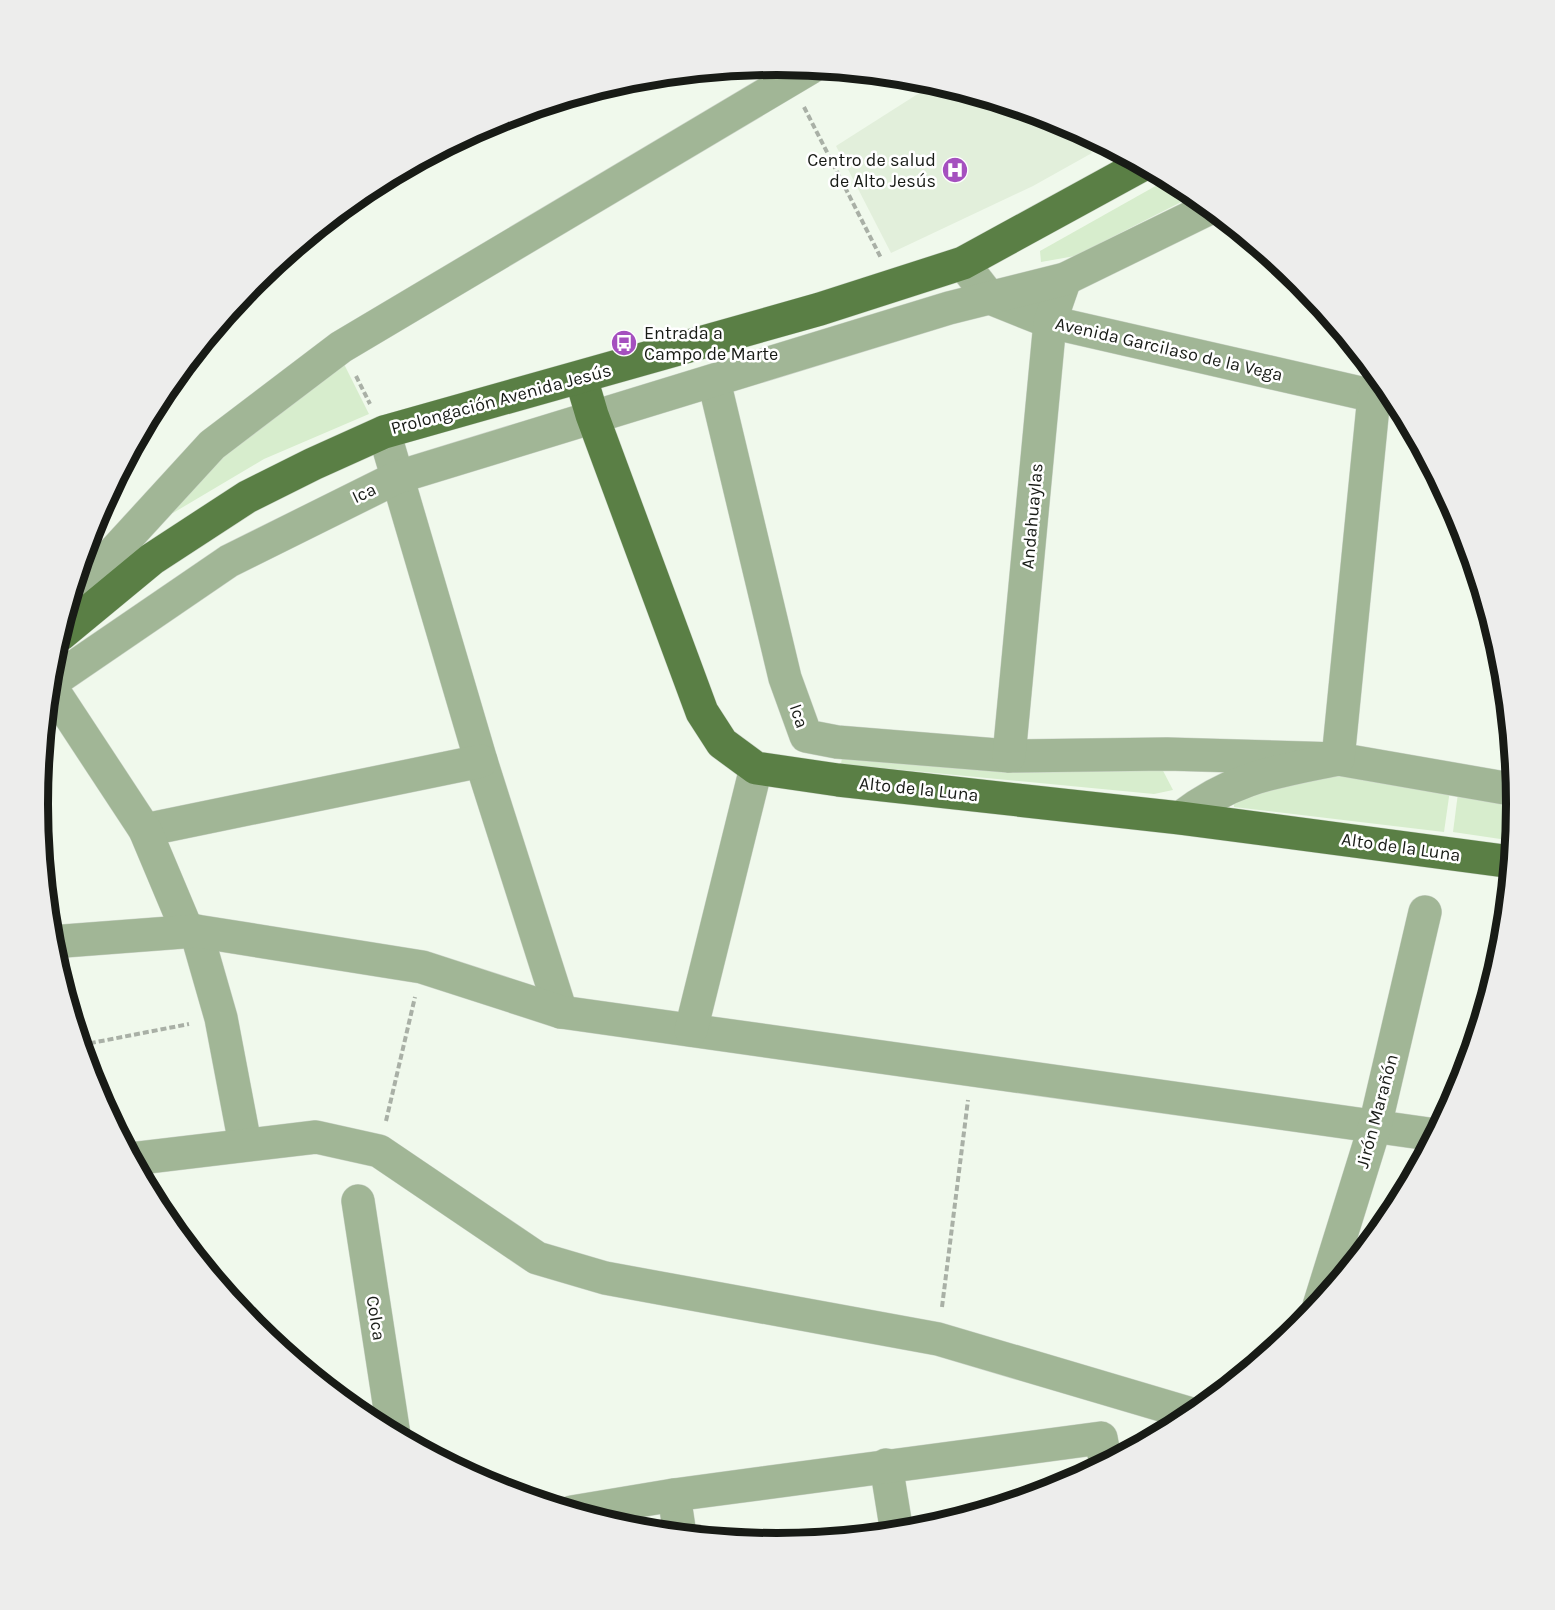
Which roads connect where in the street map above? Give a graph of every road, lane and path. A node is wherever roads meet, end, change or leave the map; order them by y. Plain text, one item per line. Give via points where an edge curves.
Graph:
1 (797, 76) edge
2 (801, 76) edge
3 (1135, 169) edge
4 (1202, 212) edge
5 (963, 263) junction
6 (886, 267) dead end
7 (1065, 279) junction
8 (990, 298) junction
9 (1050, 322) junction
10 (341, 347) junction
11 (581, 378) junction
12 (714, 381) junction
13 (1381, 396) edge
14 (1385, 401) edge
15 (592, 415) junction
16 (384, 432) junction
17 (398, 477) junction
18 (82, 587) edge
19 (71, 626) edge
20 (60, 677) edge
21 (56, 695) edge
22 (1009, 756) junction
23 (1338, 759) junction
24 (481, 761) junction
25 (756, 768) junction
26 (1506, 788) edge
27 (1180, 818) junction
28 (145, 830) junction
29 (1504, 861) edge
30 (1425, 912) dead end
31 (191, 930) junction
32 (61, 941) edge
33 (422, 967) junction
34 (561, 1012) junction
35 (221, 1018) junction
36 (691, 1030) junction
37 (89, 1044) edge
38 (972, 1070) junction
39 (1376, 1126) junction
40 (1429, 1134) edge
41 (245, 1144) junction
42 (379, 1151) junction
43 (139, 1158) edge
44 (358, 1201) dead end
45 (1325, 1287) edge
46 (938, 1339) junction
47 (1184, 1412) edge
48 (392, 1424) edge
49 (1104, 1457) edge
50 (886, 1466) junction
51 (674, 1495) junction
52 (587, 1509) edge
53 (896, 1524) edge
54 (679, 1527) edge

1 - 10 street
2 - 6 path
3 - 5 main road, Prolongación Avenida Jesús
4 - 7 street, Ica
5 - 8 street
5 - 11 main road, Prolongación Avenida Jesús
7 - 8 street, Ica
7 - 9 street, Andahuaylas
8 - 9 street, Avenida Garcilaso de la Vega
8 - 12 street, Ica
9 - 13 street, Avenida Garcilaso de la Vega
9 - 22 street, Andahuaylas
10 - 16 path
10 - 18 street via 212,445
11 - 15 main road, Alto de la Luna
11 - 16 main road, Prolongación Avenida Jesús
12 - 15 street, Ica
12 - 22 street, Ica via 785,678 806,736
14 - 23 street
15 - 17 street, Ica
15 - 25 main road, Alto de la Luna via 702,712 722,743
16 - 17 street
16 - 19 main road, Prolongación Avenida Jesús via 247,497 152,559
17 - 20 street, Ica via 229,561
17 - 24 street
21 - 28 street
22 - 23 street via 1167,754
23 - 26 street
23 - 27 street via 1254,776 1208,796
24 - 28 street
24 - 34 street
25 - 27 main road, Alto de la Luna
25 - 36 street
27 - 29 main road, Alto de la Luna
28 - 31 street
30 - 39 street, Jirón Marañón
31 - 32 street
31 - 33 street
31 - 35 street
33 - 34 street
33 - 42 path
34 - 36 street
35 - 37 path
35 - 41 street
36 - 38 street
38 - 39 street
38 - 46 path
39 - 40 street
39 - 45 street, Jirón Marañón
41 - 42 street via 316,1137
41 - 43 street
42 - 46 street via 537,1258 605,1278
44 - 48 street, Colca
46 - 47 street
49 - 50 street via 1101,1438
50 - 51 street
50 - 53 street
51 - 52 street
51 - 54 street

